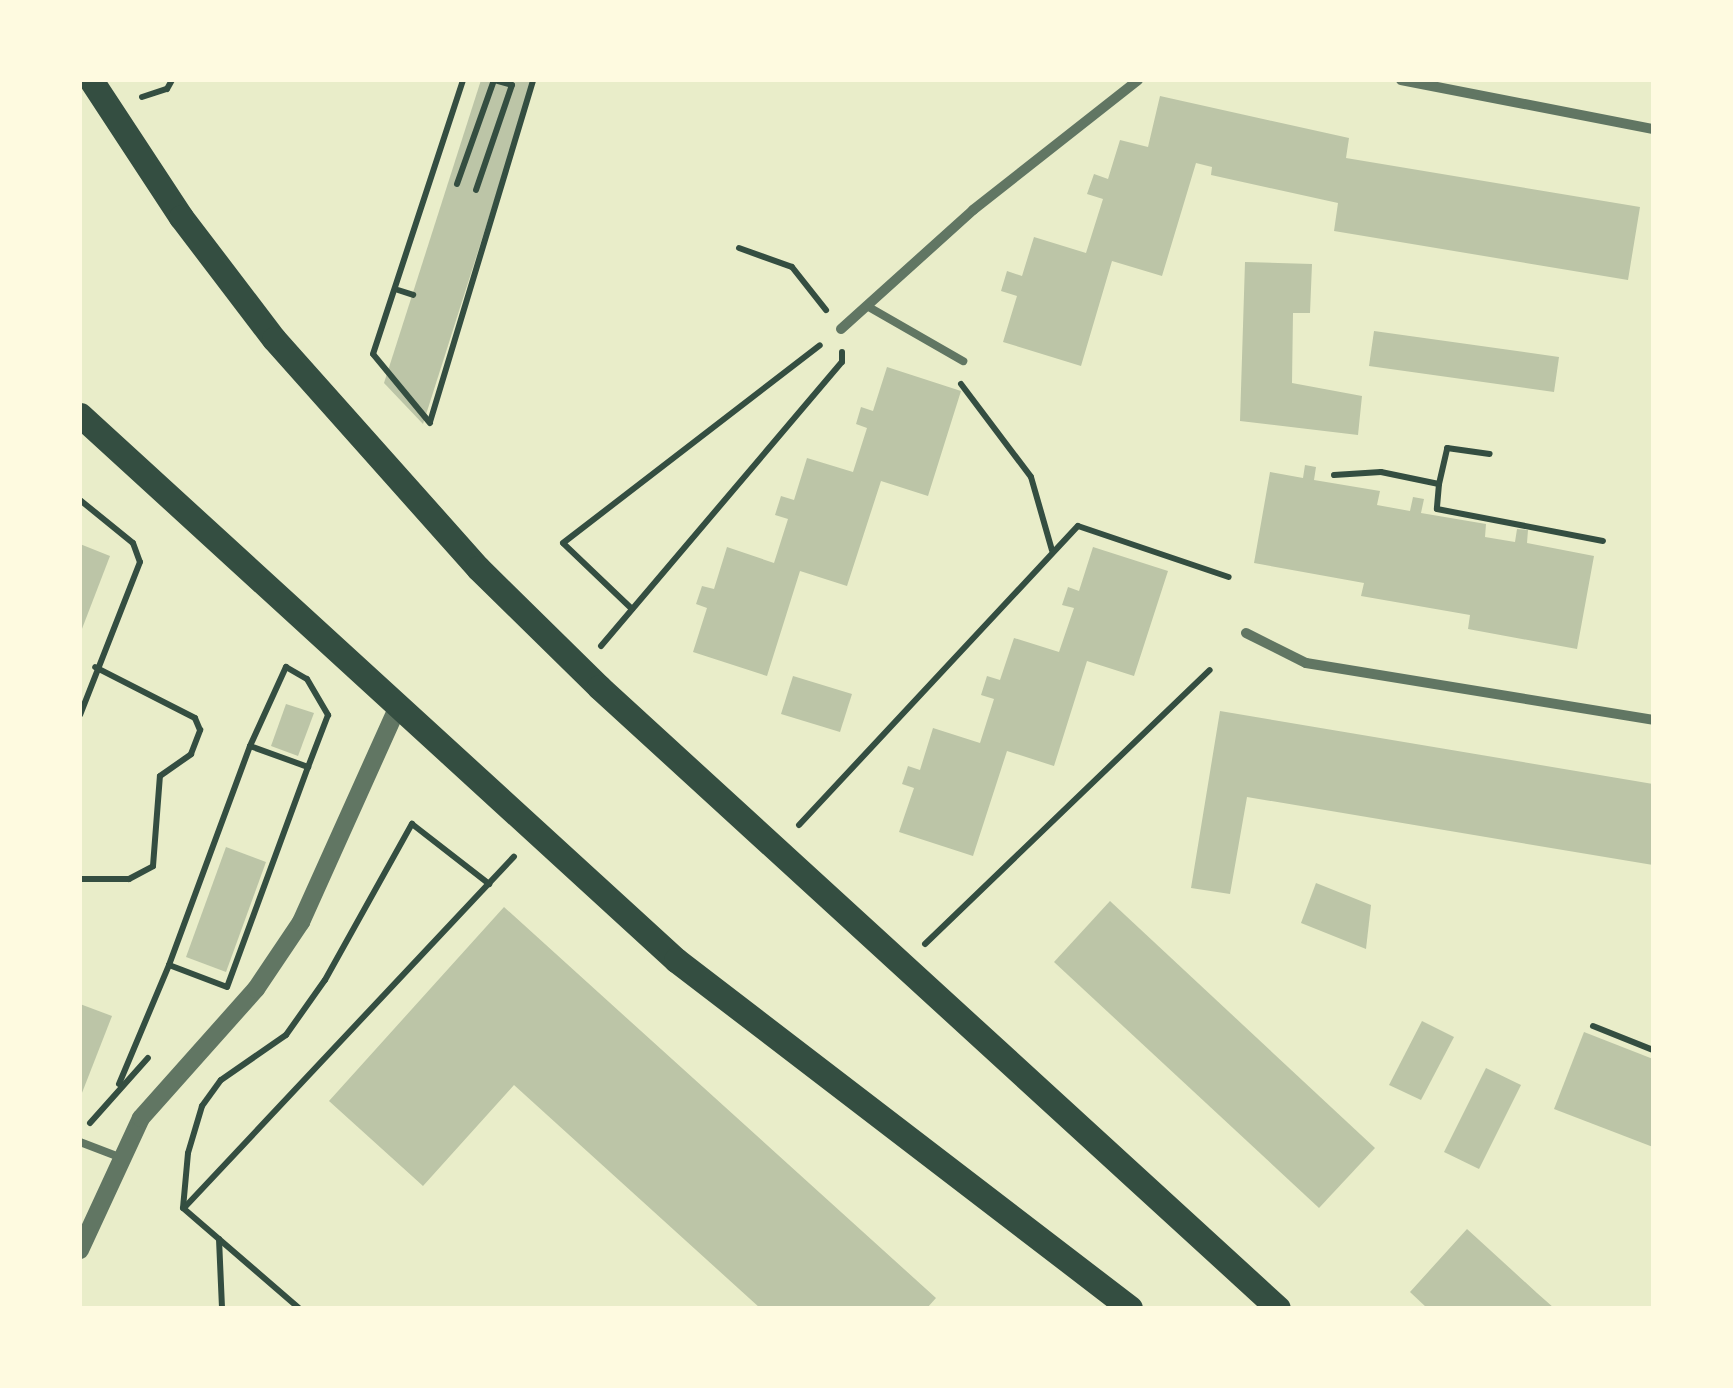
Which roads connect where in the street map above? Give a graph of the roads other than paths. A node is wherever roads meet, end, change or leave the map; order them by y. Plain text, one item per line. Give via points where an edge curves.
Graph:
1 (91, 80) edge
2 (1138, 80) edge
3 (1400, 80) edge
4 (1653, 129) edge
5 (867, 306) junction
6 (841, 330) road end
7 (963, 360) dead end
8 (80, 415) edge
9 (1246, 633) dead end
10 (398, 706) junction
11 (1653, 720) edge
12 (80, 1142) edge
13 (120, 1157) junction
14 (80, 1250) edge
15 (1130, 1308) edge
16 (1278, 1308) edge

1 - 16 main road via 181,217 376,460 580,670
2 - 5 street via 973,210
3 - 4 street
5 - 6 street
5 - 7 lane
8 - 10 main road
9 - 11 street via 1306,663
10 - 13 street via 285,948 153,1101
10 - 15 main road via 716,994
12 - 13 lane
13 - 14 street

